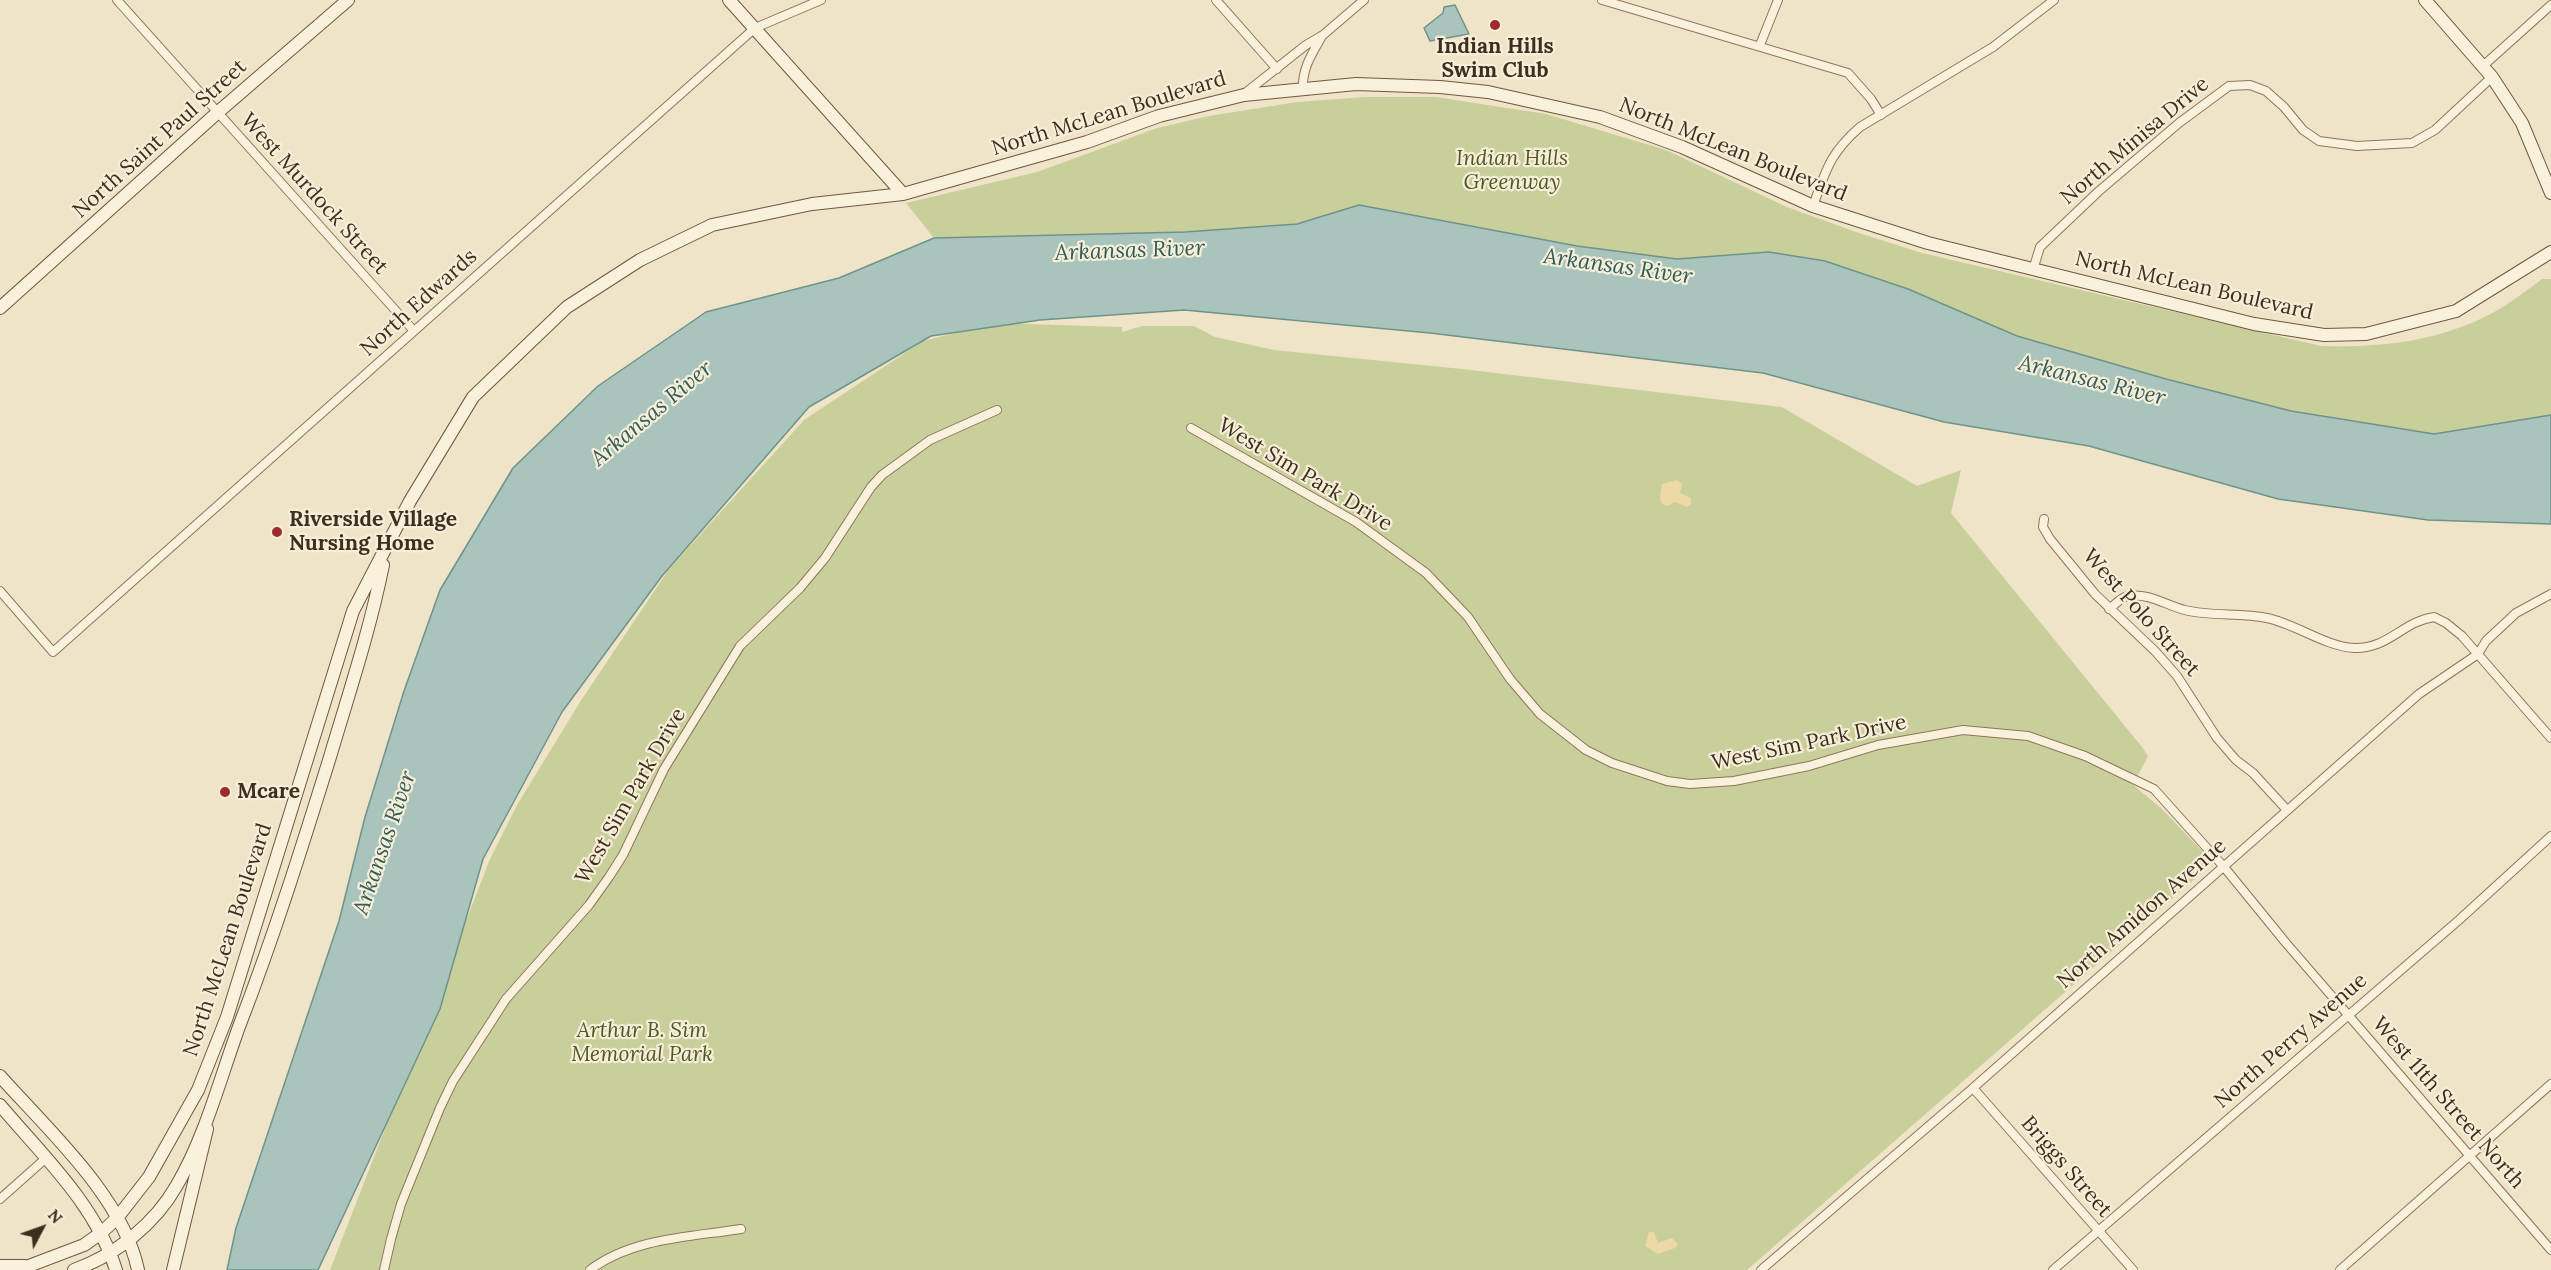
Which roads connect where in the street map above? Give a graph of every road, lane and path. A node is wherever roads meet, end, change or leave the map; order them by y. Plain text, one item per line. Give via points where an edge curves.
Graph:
1 (117, 0) edge
2 (348, 0) edge
3 (729, 0) edge
4 (821, 0) edge
5 (1216, 0) edge
6 (1364, 0) edge
7 (1778, 0) edge
8 (2054, 0) edge
9 (2425, 0) edge
10 (1606, 1) edge
11 (2551, 5) edge
12 (754, 28) junction
13 (1323, 35) junction
14 (1760, 45) junction
15 (2483, 66) junction
16 (1277, 69) junction
17 (2492, 77) junction
18 (1303, 88) junction
19 (1244, 94) junction
20 (217, 112) junction
21 (1881, 115) junction
22 (2551, 193) edge
23 (903, 194) junction
24 (1813, 206) junction
25 (2551, 252) edge
26 (2033, 270) junction
27 (0, 308) edge
28 (414, 331) junction
29 (997, 410) dead end
30 (1191, 428) dead end
31 (2044, 519) dead end
32 (386, 551) junction
33 (0, 591) edge
34 (2551, 594) edge
35 (2109, 609) junction
36 (2478, 654) junction
37 (2551, 738) edge
38 (2154, 789) joint
39 (2287, 810) junction
40 (2551, 836) edge
41 (2224, 867) junction
42 (2348, 1015) junction
43 (0, 1076) edge
44 (2551, 1084) edge
45 (1973, 1088) junction
46 (0, 1105) edge
47 (211, 1110) junction
48 (2470, 1156) junction
49 (45, 1159) junction
50 (0, 1199) edge
51 (117, 1218) junction
52 (741, 1229) dead end
53 (2098, 1231) junction
54 (101, 1233) junction
55 (128, 1241) junction
56 (2551, 1250) edge
57 (111, 1253) junction
58 (0, 1266) edge
59 (24, 1268) edge
60 (74, 1270) edge
61 (116, 1270) edge
62 (138, 1270) edge
63 (173, 1270) edge
64 (384, 1270) edge
65 (590, 1270) edge
66 (1761, 1270) edge
67 (2053, 1270) edge
68 (2133, 1270) edge
69 (2340, 1270) edge

1 - 20 street, West Murdock Street
2 - 20 main road, North Saint Paul Street
3 - 12 main road
4 - 12 street, North Edwards
5 - 16 street
6 - 13 street
7 - 14 street
8 - 21 street via 1993,47
9 - 15 main road
10 - 14 street
11 - 15 street
12 - 23 main road
12 - 28 street, North Edwards
13 - 16 street
13 - 18 street via 1307,63
14 - 21 street via 1848,73
15 - 17 main road
16 - 19 street
17 - 22 main road via 2522,123
17 - 26 street, North Minisa Drive via 2435,130 2412,143 2357,146 2319,141 2266,91 2250,85 2229,86 2099,191 2040,247
18 - 19 main road, North McLean Boulevard
18 - 24 main road, North McLean Boulevard via 1356,84 1440,87 1546,103 1600,117 1682,147
19 - 23 main road, North McLean Boulevard
20 - 27 main road, North Saint Paul Street
20 - 28 street, West Murdock Street
21 - 24 street via 1860,127 1834,153
23 - 32 main road, North McLean Boulevard via 812,204 712,225 640,260 567,307 473,397
24 - 26 main road, North McLean Boulevard via 1928,243
25 - 26 main road, North McLean Boulevard via 2456,311 2366,334 2324,335 2254,324
28 - 33 street, North Edwards via 53,652
29 - 64 street, West Sim Park Drive via 930,440 882,475 825,558 740,646 664,769 609,877 590,905 506,999 453,1082 401,1204
30 - 38 street, West Sim Park Drive via 1356,522 1425,573 1468,617 1510,679 1540,714 1586,750 1612,764 1666,781 1734,781 1809,766 1878,745 1963,730 2028,736 2081,755
31 - 35 street, West Polo Street via 2043,527 2050,539
32 - 47 main road, North McLean Boulevard via 372,619 288,891
32 - 51 main road, North McLean Boulevard via 353,611 213,1055 149,1177
34 - 36 street, North Amidon Avenue via 2516,613
35 - 36 street via 2125,596 2148,596 2184,610 2267,618 2353,648 2375,646 2415,622 2434,617 2457,632
35 - 39 street, West Polo Street via 2155,651 2197,703 2217,738
36 - 37 street
36 - 39 street, North Amidon Avenue via 2419,694
38 - 41 street, West 11th Street North
39 - 41 street, North Amidon Avenue
40 - 42 street, North Perry Avenue
41 - 42 street, West 11th Street North
41 - 45 street, North Amidon Avenue
42 - 48 street, West 11th Street North
42 - 53 street, North Perry Avenue
43 - 51 main road via 82,1168
44 - 48 street
45 - 53 street, Briggs Street
45 - 66 street, North Amidon Avenue
46 - 49 main road
47 - 55 main road, North McLean Boulevard via 177,1185
47 - 63 main road
48 - 56 street, West 11th Street North
48 - 69 street
49 - 50 street
49 - 54 main road
51 - 54 main road, North McLean Boulevard
51 - 55 main road
52 - 65 street via 635,1247 602,1260
53 - 67 street, North Perry Avenue
53 - 68 street, Briggs Street
54 - 57 main road
54 - 59 main road, North McLean Boulevard via 75,1249
55 - 57 main road, North McLean Boulevard
55 - 62 main road
57 - 60 main road, North McLean Boulevard
57 - 61 main road
58 - 59 main road

